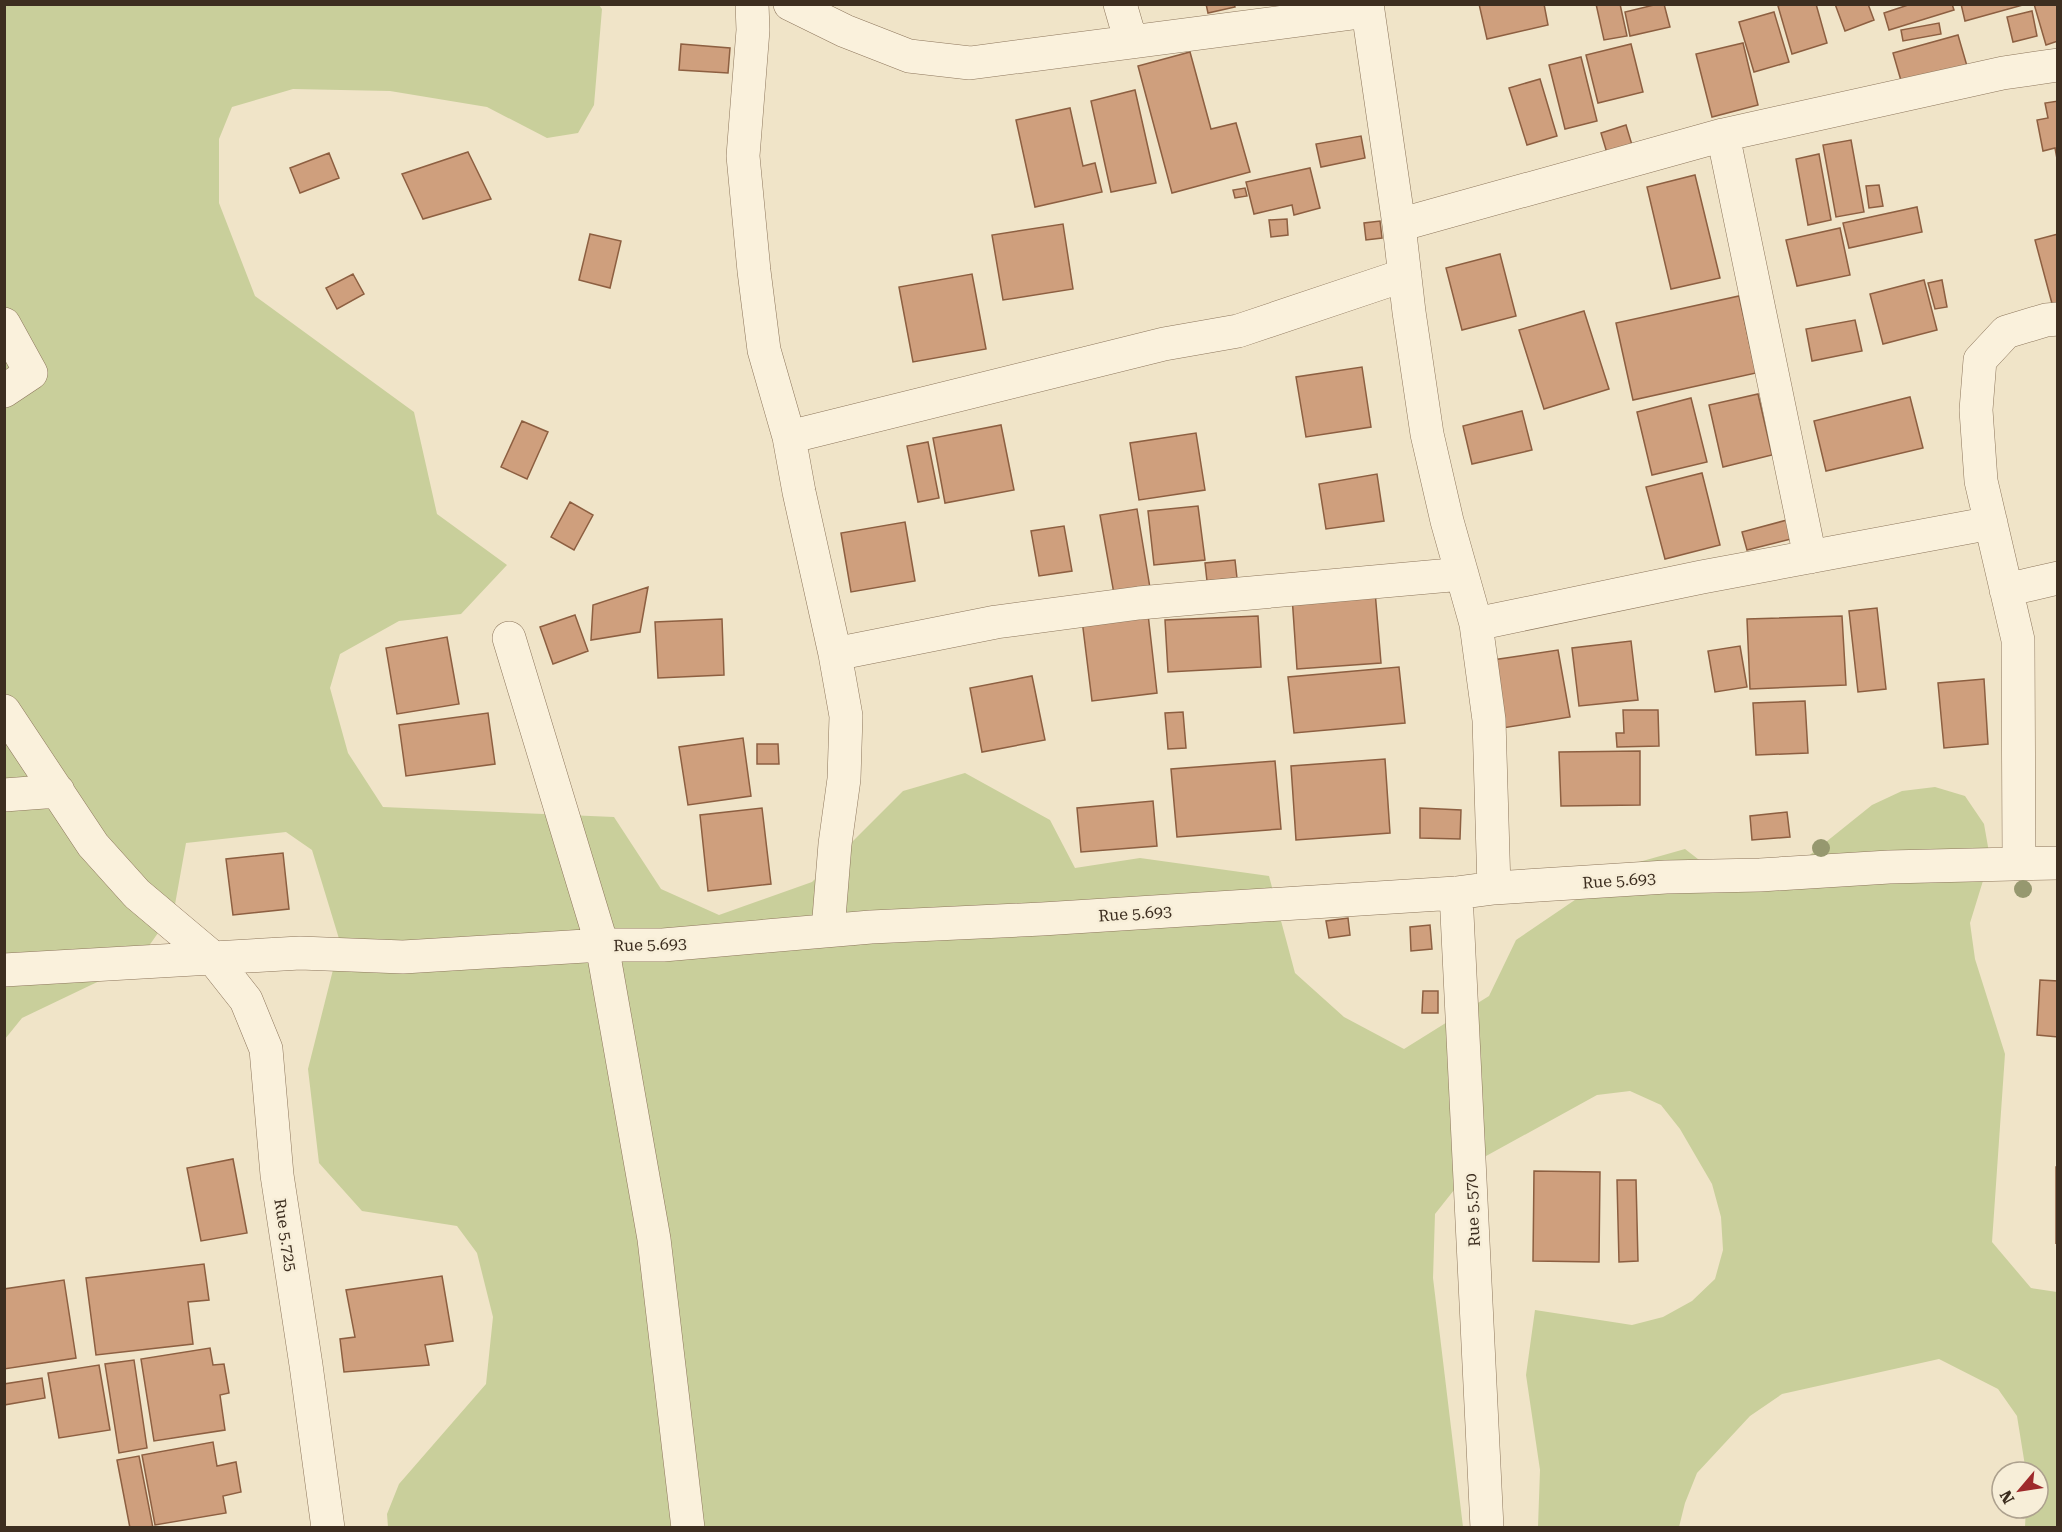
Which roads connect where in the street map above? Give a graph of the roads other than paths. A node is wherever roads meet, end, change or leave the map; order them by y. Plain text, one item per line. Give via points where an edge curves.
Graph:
1 (752, 4) edge
2 (790, 4) edge
3 (1120, 4) edge
4 (1368, 8) edge
5 (1131, 42) junction
6 (2058, 65) edge
7 (1723, 135) junction
8 (1399, 225) junction
9 (1405, 275) junction
10 (2058, 319) edge
11 (4, 324) edge
12 (4, 391) edge
13 (789, 437) junction
14 (1991, 522) junction
15 (1810, 557) junction
16 (1462, 574) junction
17 (2058, 578) edge
18 (2006, 590) junction
19 (1476, 624) junction
20 (509, 638) dead end
21 (835, 654) junction
22 (4, 711) edge
23 (58, 791) junction
24 (4, 795) edge
25 (2019, 863) junction
26 (2058, 863) edge
27 (1494, 888) junction
28 (1456, 893) junction
29 (828, 930) junction
30 (602, 945) junction
31 (212, 957) junction
32 (4, 970) edge
33 (328, 1527) edge
34 (688, 1527) edge
35 (1487, 1527) edge

1 - 13 street via 742,156 764,350
2 - 5 street via 909,56 970,63
3 - 5 street
4 - 5 street
4 - 8 street
6 - 7 street via 2003,73
7 - 8 street
7 - 15 street
8 - 9 street
9 - 13 street via 1238,331 1164,344
9 - 16 street via 1427,434
10 - 14 street via 2006,332 1980,360 1976,410 1981,481
11 - 12 street via 31,373
13 - 21 street
14 - 15 street
14 - 18 street
15 - 19 street
16 - 19 street
16 - 21 street via 1128,604 996,622
17 - 18 street
18 - 25 street via 2018,640
19 - 27 street via 1488,720
20 - 30 street
21 - 29 street via 846,716 844,779
22 - 23 street, Rue 5.725
23 - 24 street
23 - 31 street, Rue 5.725 via 93,845 137,894
25 - 26 street, Rue 5.693
25 - 27 street, Rue 5.693
27 - 28 street, Rue 5.693
28 - 29 street, Rue 5.693
28 - 35 street, Rue 5.570
29 - 30 street, Rue 5.693 via 663,945
30 - 31 street, Rue 5.693 via 403,957 300,953
30 - 34 street via 654,1239
31 - 32 street
31 - 33 street, Rue 5.725 via 246,1000 266,1049 277,1175

